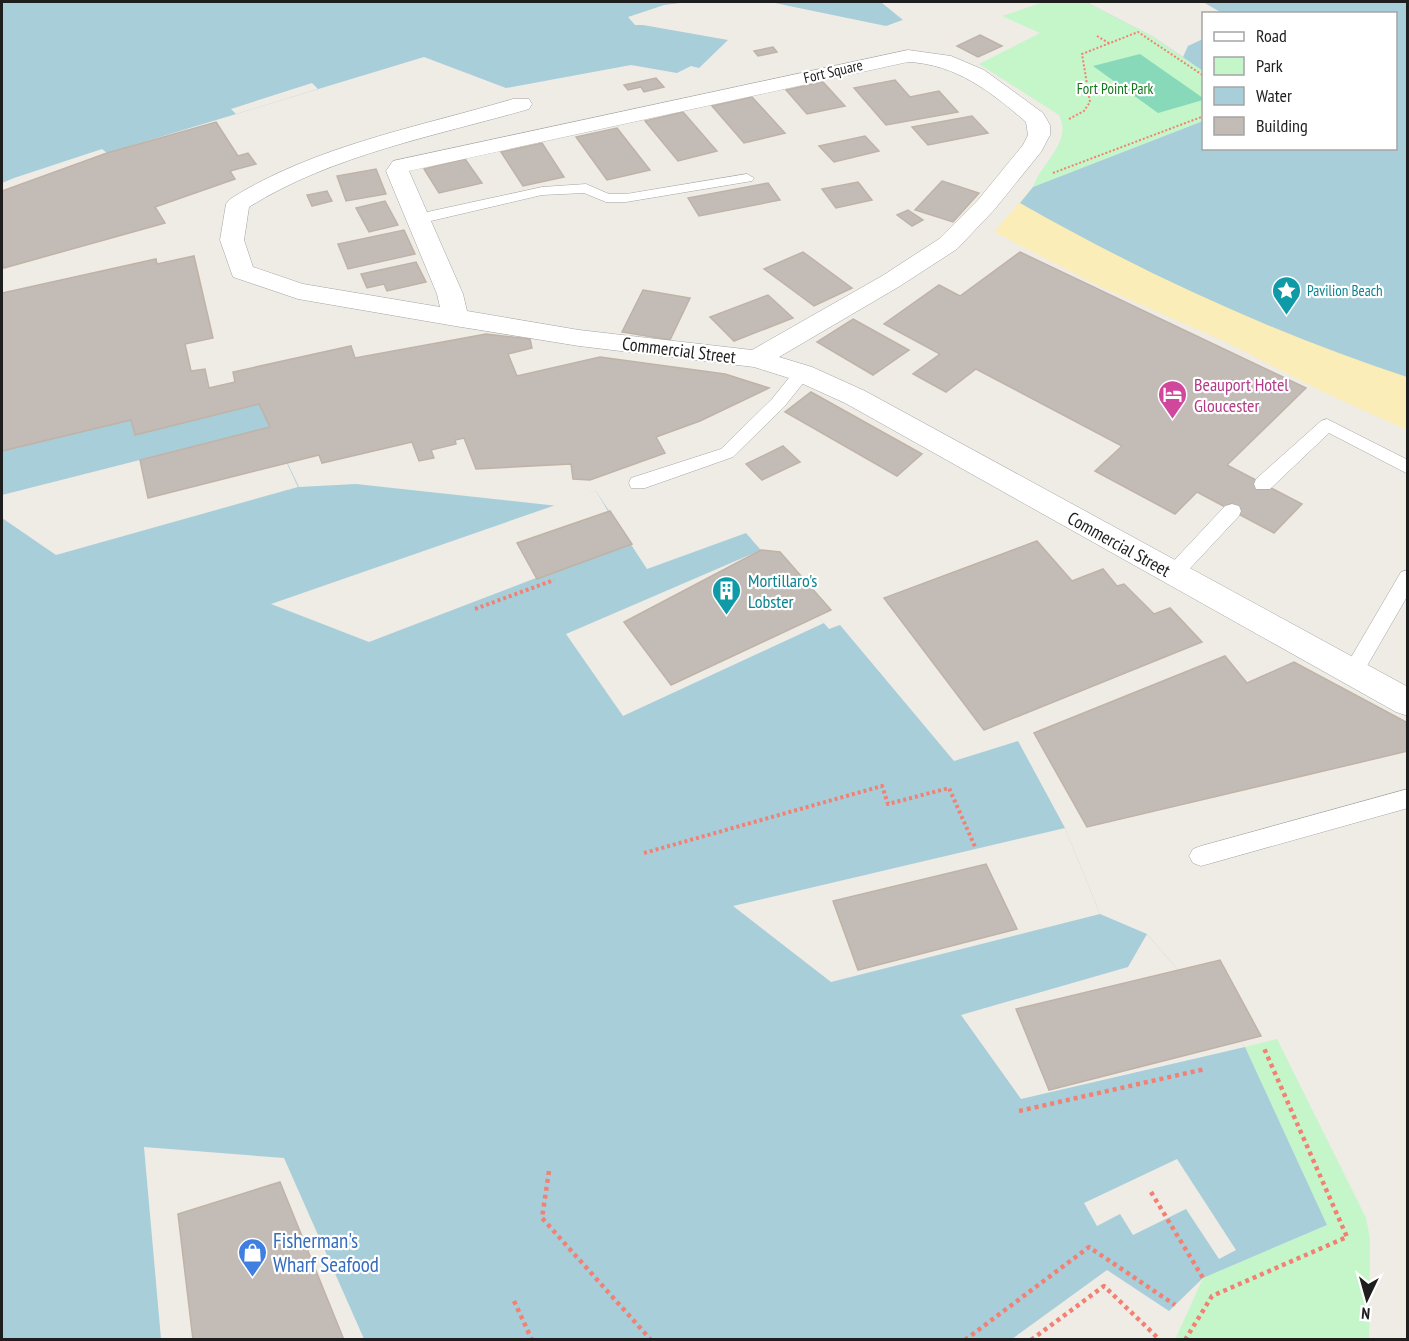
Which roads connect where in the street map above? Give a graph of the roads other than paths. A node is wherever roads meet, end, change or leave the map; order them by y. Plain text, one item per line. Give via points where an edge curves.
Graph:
1 (521, 104) dead end
2 (747, 178) dead end
3 (418, 219) junction
4 (455, 318) junction
5 (756, 359) junction
6 (802, 372) junction
7 (1407, 468) edge
8 (638, 483) dead end
9 (1263, 484) dead end
10 (1232, 511) dead end
11 (1174, 573) junction
12 (1407, 577) edge
13 (1353, 672) junction
14 (1407, 703) edge
15 (1407, 798) edge
16 (1201, 856) dead end

1 - 4 street, Commercial Street via 341,156 273,182 238,204 232,240 242,272 298,291
2 - 3 lane via 626,198 606,198 586,188 542,191
3 - 4 street, Fort Square via 450,294
3 - 5 street, Fort Square via 397,171 405,165 908,56 959,64 1035,118 1039,125 1038,140 986,205 948,244
4 - 5 street, Commercial Street via 579,338
5 - 6 street, Commercial Street
6 - 8 lane via 778,403 727,453
6 - 11 street, Commercial Street via 855,396
7 - 9 lane via 1327,425
10 - 11 lane
11 - 13 street, Commercial Street
12 - 13 lane
13 - 14 street, Commercial Street
15 - 16 lane

